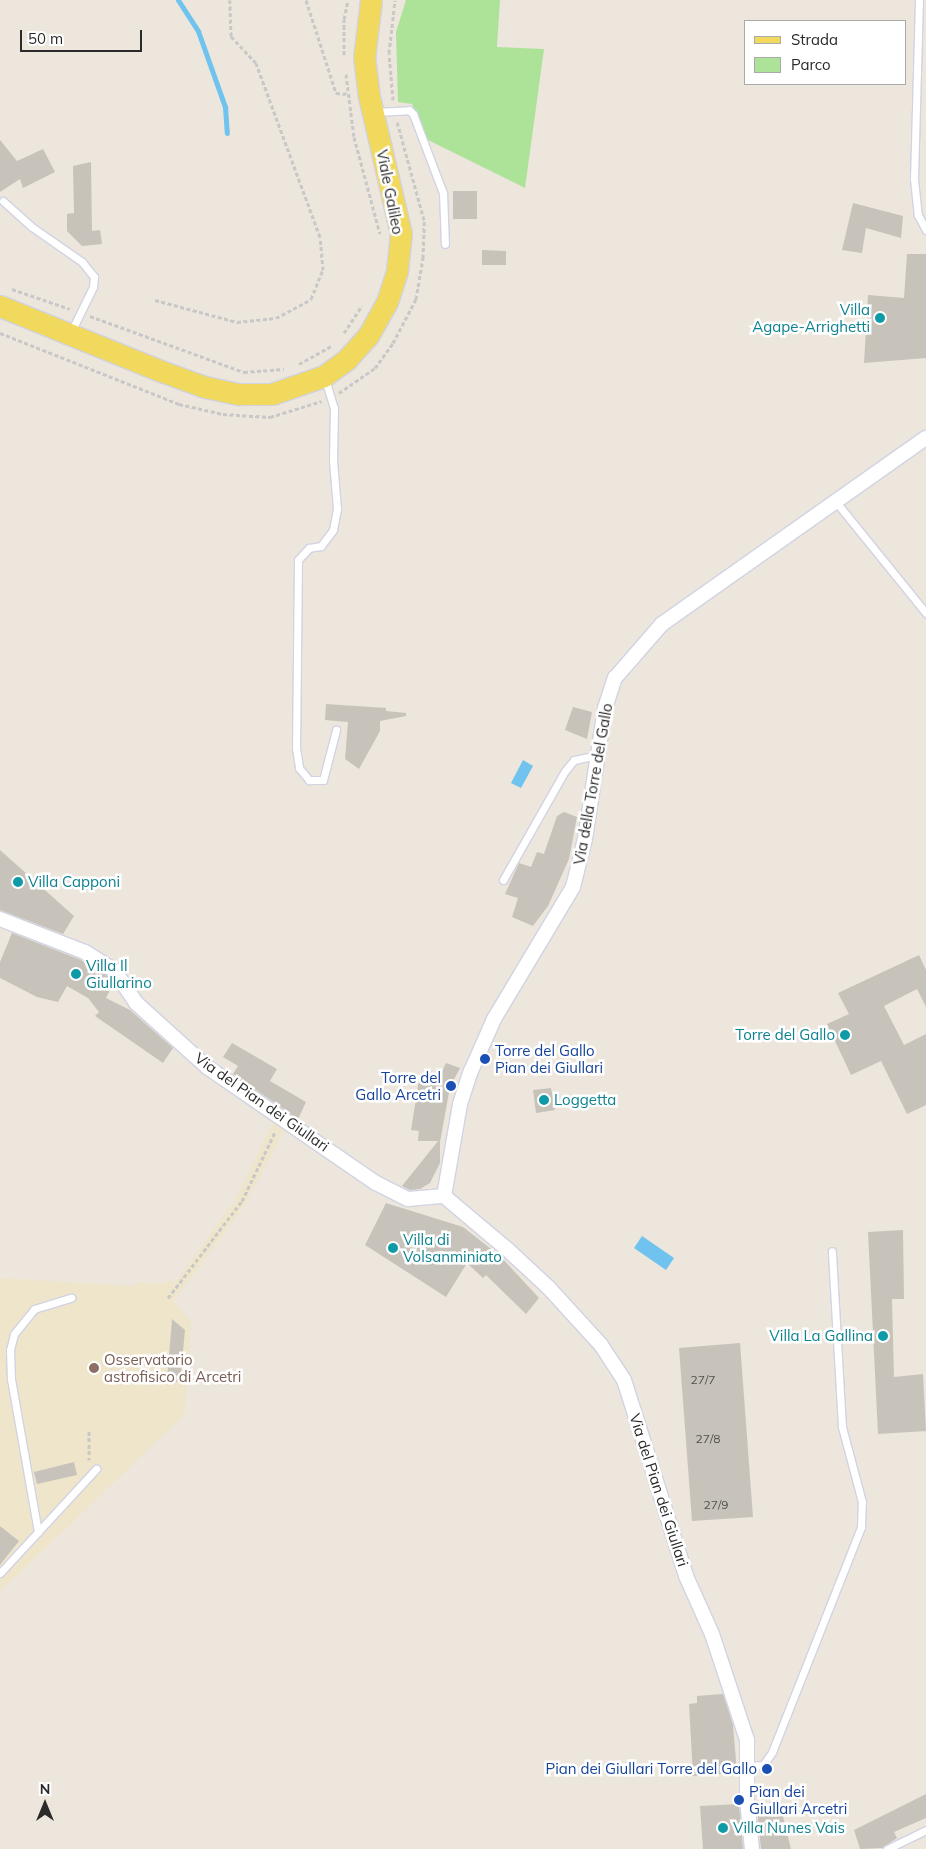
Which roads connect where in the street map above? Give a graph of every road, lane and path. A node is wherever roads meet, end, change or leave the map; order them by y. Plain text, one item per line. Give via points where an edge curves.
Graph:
1 (230, 0) edge
2 (306, 0) edge
3 (348, 0) edge
4 (371, 0) edge
5 (396, 0) edge
6 (919, 0) edge
7 (344, 57) dead end
8 (345, 66) dead end
9 (347, 94) junction
10 (371, 105) junction
11 (394, 110) junction
12 (4, 201) dead end
13 (926, 230) edge
14 (381, 236) dead end
15 (445, 244) dead end
16 (4, 297) edge
17 (155, 300) dead end
18 (364, 302) dead end
19 (80, 313) junction
20 (70, 333) junction
21 (0, 334) edge
22 (343, 334) dead end
23 (337, 343) dead end
24 (324, 376) junction
25 (332, 397) junction
26 (926, 438) edge
27 (836, 502) junction
28 (926, 613) edge
29 (336, 730) dead end
30 (598, 755) junction
31 (503, 880) dead end
32 (1, 923) edge
33 (276, 1128) dead end
34 (444, 1196) junction
35 (832, 1251) dead end
36 (71, 1298) dead end
37 (168, 1298) dead end
38 (89, 1431) dead end
39 (89, 1463) dead end
40 (96, 1469) dead end
41 (38, 1532) junction
42 (0, 1573) edge
43 (748, 1766) junction
44 (926, 1830) edge
45 (752, 1849) edge
46 (887, 1849) edge

1 - 17 path via 231,36 256,63 320,237 323,270 310,299 276,318 237,322
2 - 9 path via 336,93
3 - 7 path via 344,19
4 - 10 main road, Viale Galileo via 364,58
5 - 11 path via 389,53
6 - 13 lane via 914,179 918,215
8 - 9 path
9 - 10 path
9 - 14 path via 354,137
10 - 11 lane
10 - 24 main road, Viale Galileo via 401,234 397,272 387,302 368,336 348,359
11 - 15 lane via 409,110 413,114 443,193
11 - 25 path via 424,220 423,258 416,299 393,343 375,368
12 - 19 lane via 82,262 94,277 93,287
16 - 19 path
16 - 20 main road, Viale Galileo
18 - 22 path
19 - 20 lane
19 - 23 path via 244,372 289,369
20 - 24 main road, Viale Galileo via 205,387 239,394 272,394
21 - 25 path via 179,404 223,414 270,417
24 - 25 lane
25 - 29 lane via 337,510 333,530 321,546 309,548 298,560 296,748 304,777 323,780
26 - 27 street, Via della Torre del Gallo
27 - 28 lane
27 - 30 street, Via della Torre del Gallo via 662,624 615,678 604,708
30 - 31 lane via 574,760 565,771
30 - 34 street, Via della Torre del Gallo via 585,839 573,887 494,1020 477,1055 460,1104
32 - 34 street, Via del Pian dei Giullari via 86,952 114,970 136,1003 207,1067 376,1183 408,1199
33 - 37 path via 242,1201
34 - 43 street, Via del Pian dei Giullari via 548,1287 601,1345 624,1380 686,1576 733,1691 747,1740
35 - 43 lane via 842,1427 862,1502 861,1527 772,1752 763,1765
36 - 41 lane via 34,1310 14,1334 10,1350 11,1379
38 - 39 path
40 - 41 lane
41 - 42 lane
43 - 45 street, Via del Pian dei Giullari
44 - 46 lane

